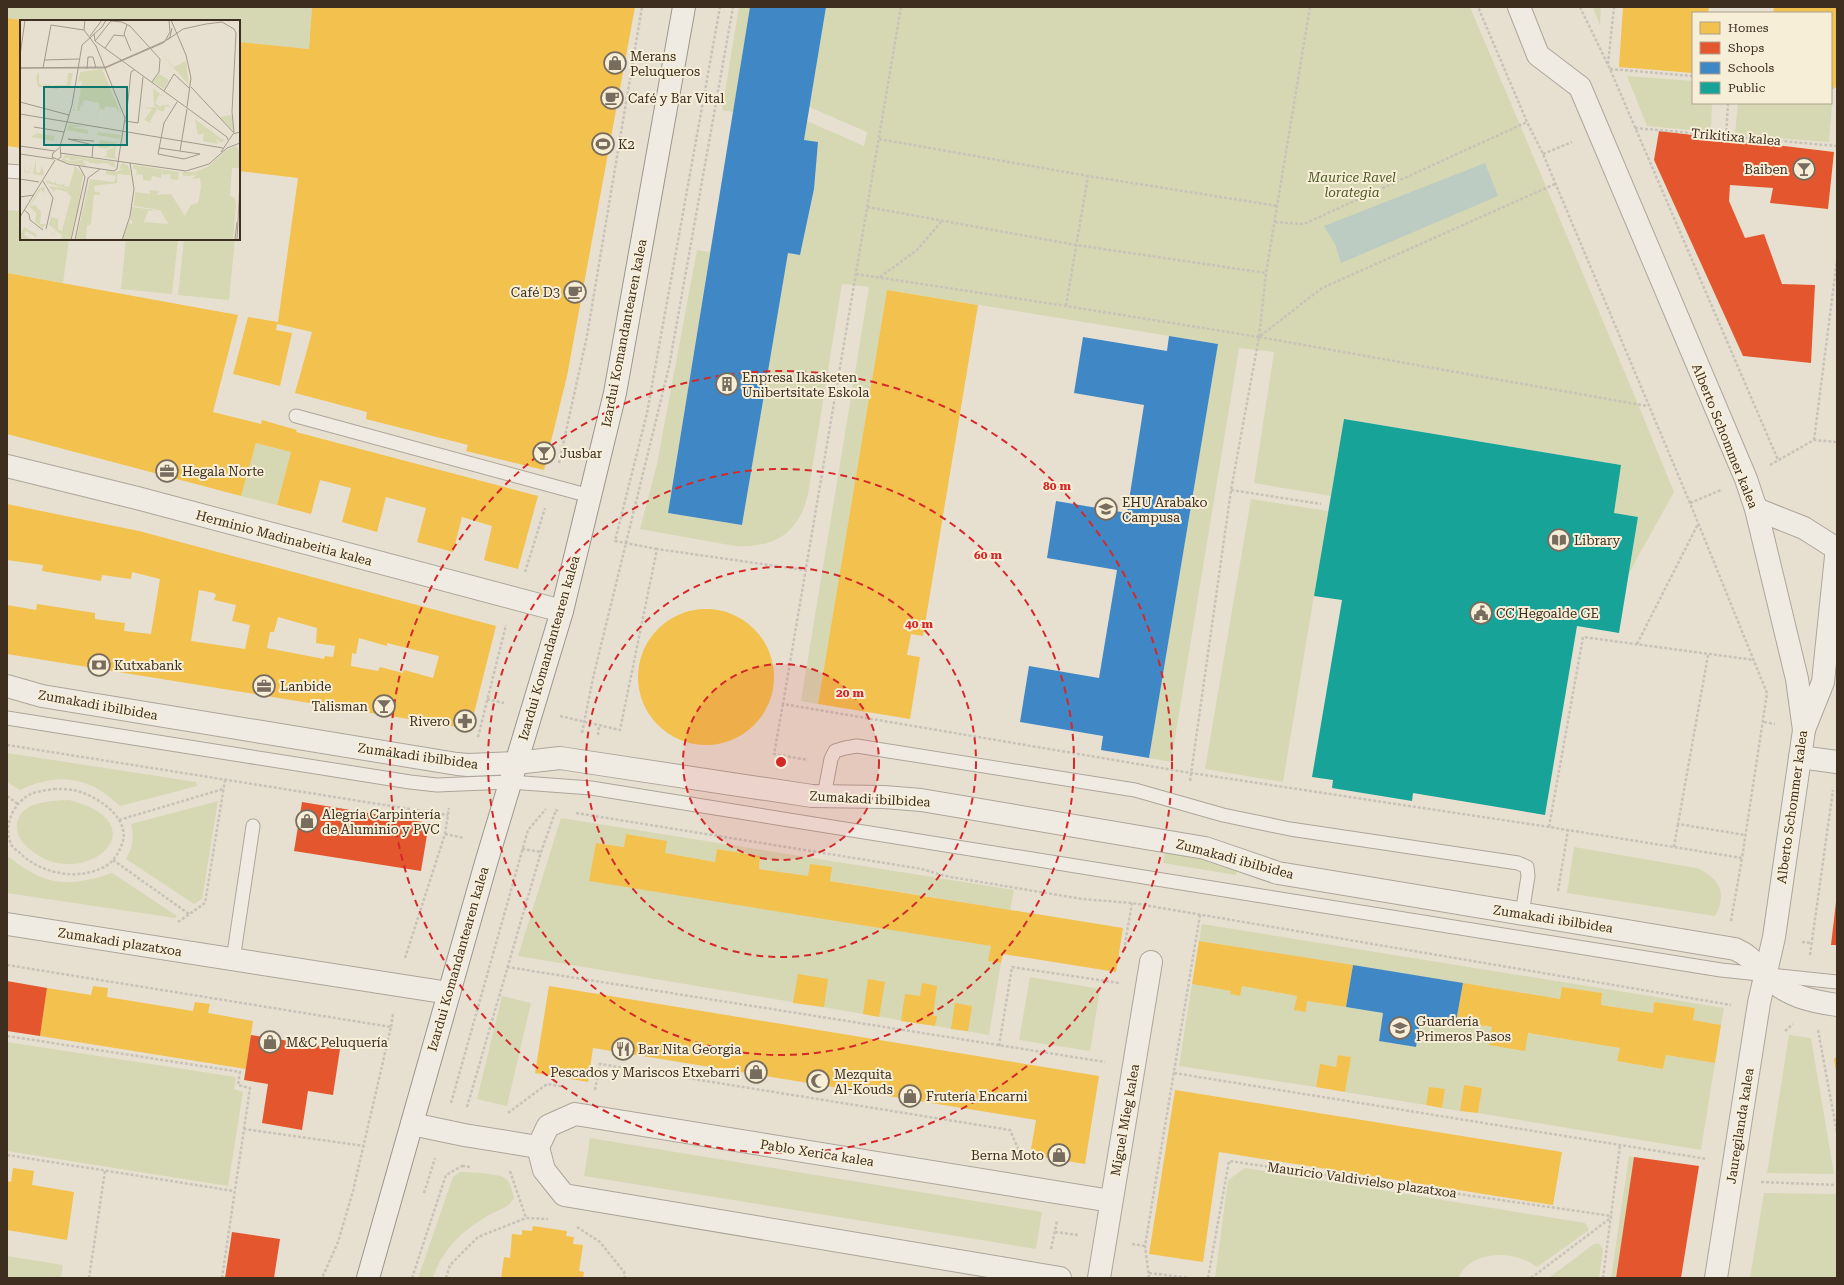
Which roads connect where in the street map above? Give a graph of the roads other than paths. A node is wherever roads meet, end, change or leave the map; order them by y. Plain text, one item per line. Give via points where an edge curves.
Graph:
1 (684, 7) edge
2 (1518, 7) edge
3 (7, 171) edge
4 (20, 172) edge
5 (296, 416) dead end
6 (7, 466) edge
7 (590, 496) junction
8 (1756, 509) junction
9 (1837, 548) edge
10 (562, 611) junction
11 (7, 686) edge
12 (7, 718) edge
13 (1804, 730) junction
14 (1800, 757) junction
15 (1837, 762) edge
16 (513, 772) junction
17 (824, 796) junction
18 (253, 826) dead end
19 (1522, 914) junction
20 (7, 924) edge
21 (233, 960) junction
22 (1151, 962) dead end
23 (1766, 975) junction
24 (1837, 982) edge
25 (449, 993) junction
26 (1837, 1005) edge
27 (412, 1124) junction
28 (538, 1147) junction
29 (1111, 1201) junction
30 (1053, 1277) edge
31 (368, 1278) edge
32 (1099, 1278) edge
33 (1716, 1278) edge

1 - 7 street, Izardui Komandantearen kalea via 615,393
2 - 8 street, Alberto Schommer kalea via 1538,54 1580,87
3 - 4 lane
5 - 7 lane
6 - 10 street, Herminio Madinabeitia kalea
7 - 10 street, Izardui Komandantearen kalea
8 - 9 street via 1804,528
8 - 13 street, Alberto Schommer kalea via 1797,679
9 - 13 street via 1823,682
10 - 16 street, Izardui Komandantearen kalea
11 - 16 street, Zumakadi ibilbidea via 42,696
12 - 16 lane, Zumakadi ibilbidea via 410,782 454,785
13 - 14 street, Alberto Schommer kalea
14 - 15 street
14 - 23 street, Alberto Schommer kalea via 1774,938
16 - 17 street, Zumakadi ibilbidea via 560,758
16 - 23 lane, Zumakadi ibilbidea via 564,785 1713,969
16 - 25 street, Izardui Komandantearen kalea
17 - 19 street, Zumakadi ibilbidea via 921,800 1148,837 1204,848 1278,873
17 - 19 lane via 831,760 836,751 858,746 1135,790 1223,815 1290,830 1518,863 1527,868 1528,876
18 - 21 lane
19 - 23 street, Zumakadi ibilbidea via 1735,949 1749,956
20 - 21 street, Zumakadi plazatxoa
21 - 25 street, Zumakadi plazatxoa
22 - 29 street, Miguel Mieg kalea
23 - 24 lane, Zumakadi ibilbidea
23 - 26 street, Zumakadi ibilbidea via 1787,992 1803,999
23 - 33 street, Jauregilanda kalea via 1754,1034
25 - 27 street, Izardui Komandantearen kalea
27 - 28 street
27 - 31 street, Izardui Komandantearen kalea
28 - 29 street, Pablo Xerica kalea via 548,1126 575,1114
28 - 30 street via 544,1170 564,1195
29 - 32 street, Miguel Mieg kalea

